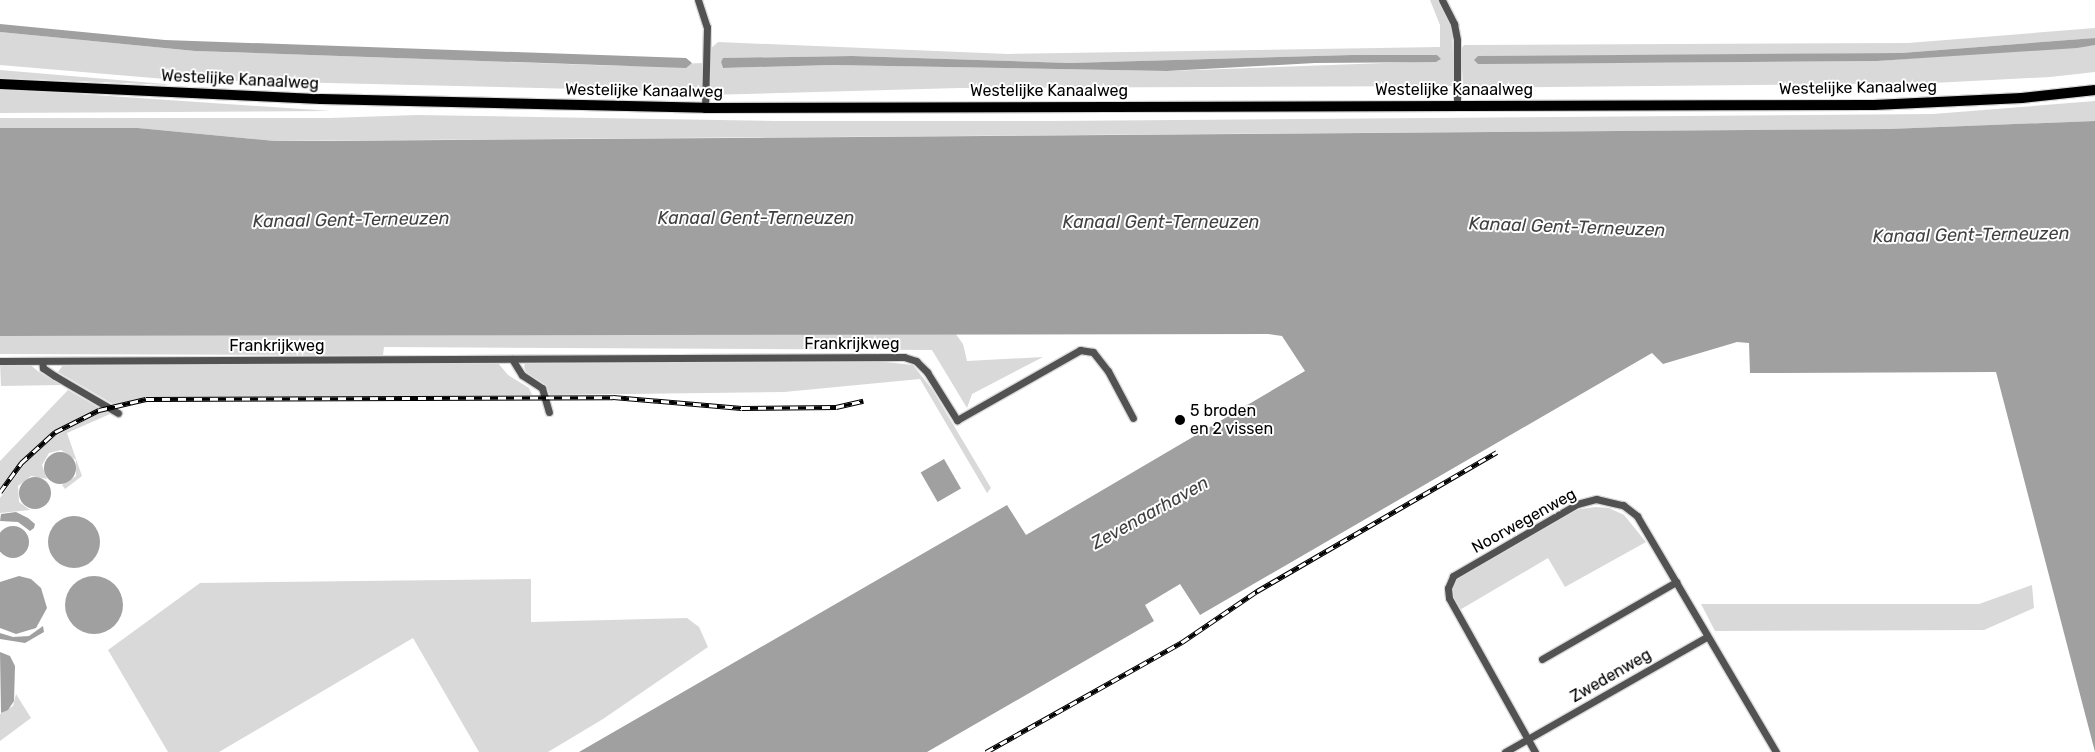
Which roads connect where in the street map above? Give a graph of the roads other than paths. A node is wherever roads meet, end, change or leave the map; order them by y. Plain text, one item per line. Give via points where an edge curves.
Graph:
1 (698, 0) edge
2 (1442, 0) edge
3 (1, 83) edge
4 (2095, 90) edge
5 (1457, 105) junction
6 (705, 108) junction
7 (512, 359) junction
8 (0, 361) edge
9 (42, 361) junction
10 (118, 412) dead end
11 (549, 412) dead end
12 (1133, 418) dead end
13 (1676, 582) junction
14 (1706, 637) junction
15 (1542, 659) dead end
16 (1528, 739) junction
17 (1505, 752) edge
18 (1535, 752) edge
19 (1776, 752) edge

1 - 6 street via 707,27
2 - 5 street via 1454,24 1457,40
3 - 6 main road, Westelijke Kanaalweg via 321,99
4 - 5 main road, Westelijke Kanaalweg via 2022,98 1874,105
5 - 6 main road, Westelijke Kanaalweg
7 - 9 street, Frankrijkweg
7 - 11 street via 522,375 542,388
7 - 12 street, Frankrijkweg via 904,357 916,361 927,372 957,420 1080,350 1093,352 1108,371
8 - 9 street, Frankrijkweg
9 - 10 street via 43,368
13 - 14 street, Noorwegenweg
13 - 15 street
13 - 16 street, Noorwegenweg via 1637,516 1623,505 1596,499 1577,504 1453,576 1448,588 1449,598
14 - 16 street, Zwedenweg
14 - 19 street, Noorwegenweg
16 - 17 street, Zwedenweg
16 - 18 street

